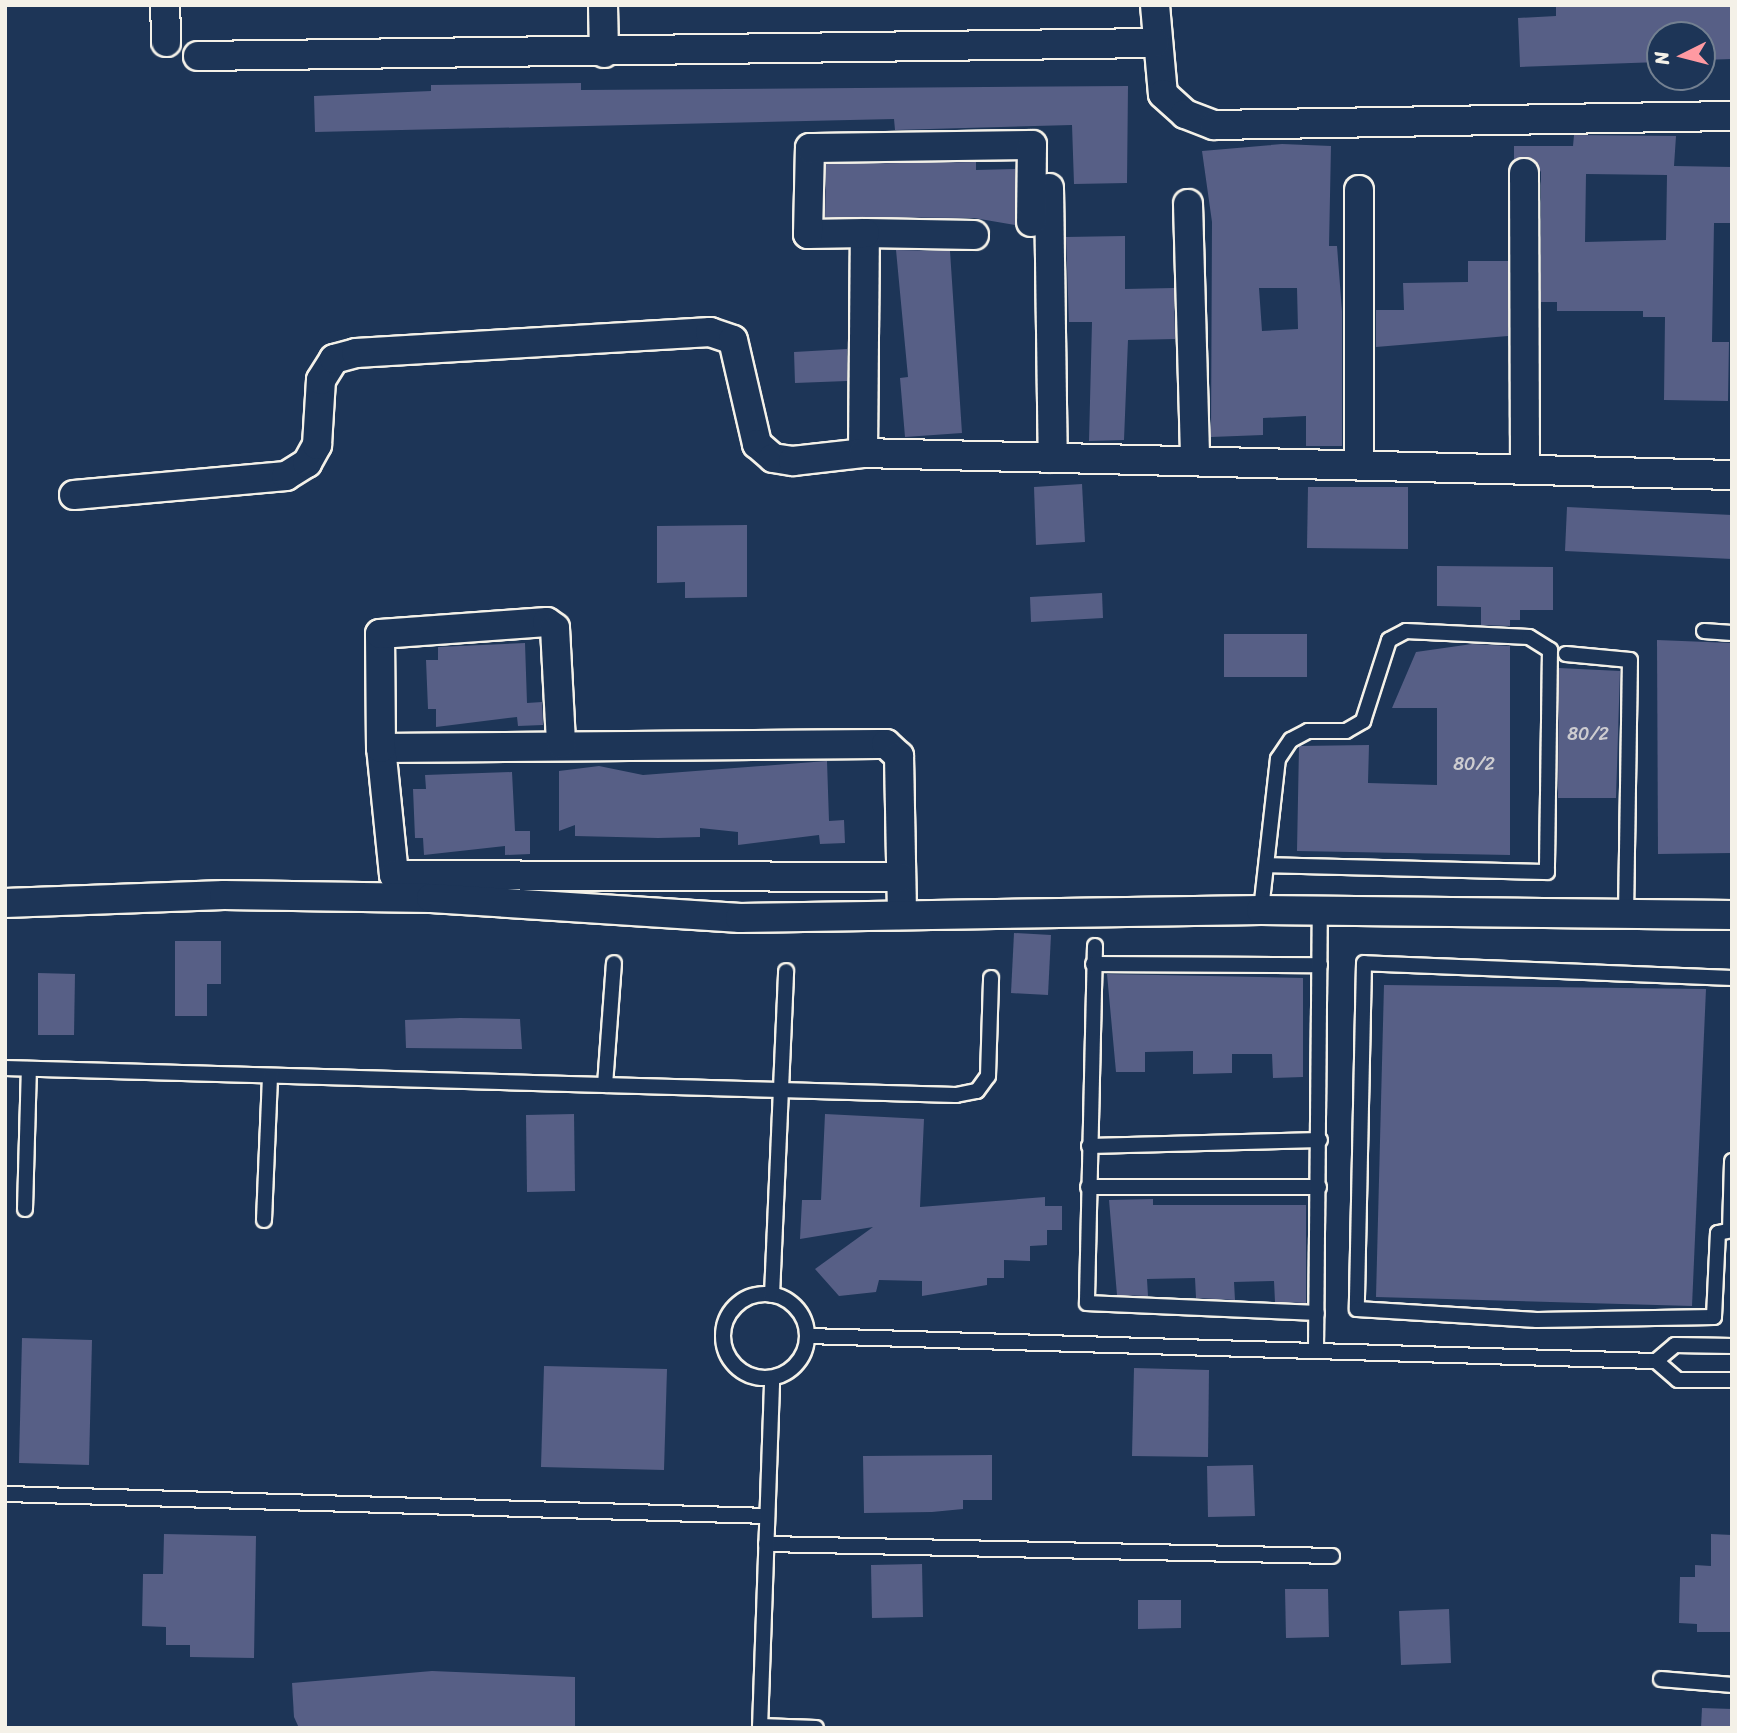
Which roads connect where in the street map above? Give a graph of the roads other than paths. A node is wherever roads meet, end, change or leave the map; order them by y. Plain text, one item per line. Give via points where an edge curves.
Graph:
1 (165, 5) edge
2 (603, 5) edge
3 (1155, 5) edge
4 (166, 42) dead end
5 (1155, 43) junction
6 (604, 53) junction
7 (198, 56) dead end
8 (1732, 116) edge
9 (1524, 173) dead end
10 (1049, 188) dead end
11 (1359, 190) dead end
12 (1188, 204) dead end
13 (1031, 222) dead end
14 (864, 233) junction
15 (974, 235) dead end
16 (863, 453) junction
17 (1053, 458) junction
18 (1195, 461) junction
19 (1359, 465) junction
20 (1525, 470) junction
21 (1732, 475) edge
22 (74, 495) dead end
23 (1704, 631) dead end
24 (1732, 633) edge
25 (1566, 654) dead end
26 (561, 744) junction
27 (381, 748) junction
28 (1268, 865) junction
29 (394, 876) junction
30 (901, 877) junction
31 (431, 898) junction
32 (5, 903) edge
33 (1261, 910) junction
34 (1320, 912) junction
35 (1626, 914) junction
36 (902, 915) junction
37 (1732, 915) edge
38 (1095, 946) dead end
39 (614, 964) dead end
40 (1093, 964) junction
41 (1320, 965) junction
42 (786, 971) dead end
43 (991, 978) dead end
44 (1732, 978) edge
45 (5, 1068) edge
46 (29, 1069) junction
47 (270, 1076) junction
48 (605, 1085) junction
49 (780, 1090) junction
50 (1320, 1140) junction
51 (1089, 1146) junction
52 (1732, 1161) edge
53 (1088, 1187) junction
54 (1319, 1187) junction
55 (25, 1209) dead end
56 (264, 1220) dead end
57 (1731, 1230) edge
58 (772, 1295) junction
59 (1317, 1313) junction
60 (807, 1336) junction
61 (1732, 1346) edge
62 (1316, 1349) junction
63 (1656, 1361) junction
64 (772, 1378) junction
65 (1732, 1380) edge
66 (5, 1494) edge
67 (767, 1516) junction
68 (766, 1544) junction
69 (1332, 1556) dead end
70 (1661, 1679) dead end
71 (1732, 1685) edge
72 (760, 1727) edge
73 (816, 1728) edge

1 - 4 street
2 - 6 street
3 - 5 street
5 - 6 street
5 - 8 street via 1163,94 1185,114 1214,125
6 - 7 street
9 - 20 street
10 - 17 street
11 - 19 street
12 - 18 street
13 - 14 street via 1032,145 810,148 808,234
14 - 15 street
14 - 16 street
16 - 17 street
16 - 22 street via 773,458 757,444 733,340 710,332 345,356 334,359 321,380 317,445 307,463 286,476
17 - 18 street
18 - 19 street
19 - 20 street
20 - 21 street
23 - 24 lane
25 - 35 lane via 1630,660
26 - 27 street
26 - 27 street via 555,628 539,620 380,635
26 - 30 street via 896,747
27 - 29 street
28 - 28 lane via 1547,872 1550,650 1528,637 1406,631 1389,640 1363,721 1346,732 1308,731 1291,740 1278,759
28 - 33 lane
29 - 30 street
29 - 31 street
30 - 36 street
31 - 32 street via 224,895
31 - 36 street via 740,918
33 - 34 street
33 - 36 street
34 - 35 street
34 - 41 lane
35 - 37 street
38 - 40 lane
39 - 48 lane
40 - 41 lane
40 - 51 lane
41 - 50 lane
42 - 49 lane
43 - 49 lane via 988,1076 977,1091
44 - 57 lane via 1364,963 1357,1310 1537,1320 1714,1317 1718,1233
45 - 46 lane
46 - 47 lane
46 - 55 lane
47 - 48 lane
47 - 56 lane
48 - 49 lane
49 - 58 lane
50 - 51 lane
50 - 54 lane
51 - 53 lane
52 - 57 lane
53 - 54 lane
53 - 59 lane via 1087,1303
54 - 59 lane
58 - 60 lane via 797,1309
58 - 64 lane via 744,1300 729,1316 723,1337 733,1364 744,1373
59 - 62 lane
60 - 62 lane
60 - 64 lane via 797,1363
61 - 63 lane via 1675,1345
62 - 63 lane
63 - 65 lane via 1678,1380
64 - 67 lane
66 - 67 lane
67 - 68 lane
68 - 69 lane
68 - 72 lane
70 - 71 lane
72 - 73 lane

